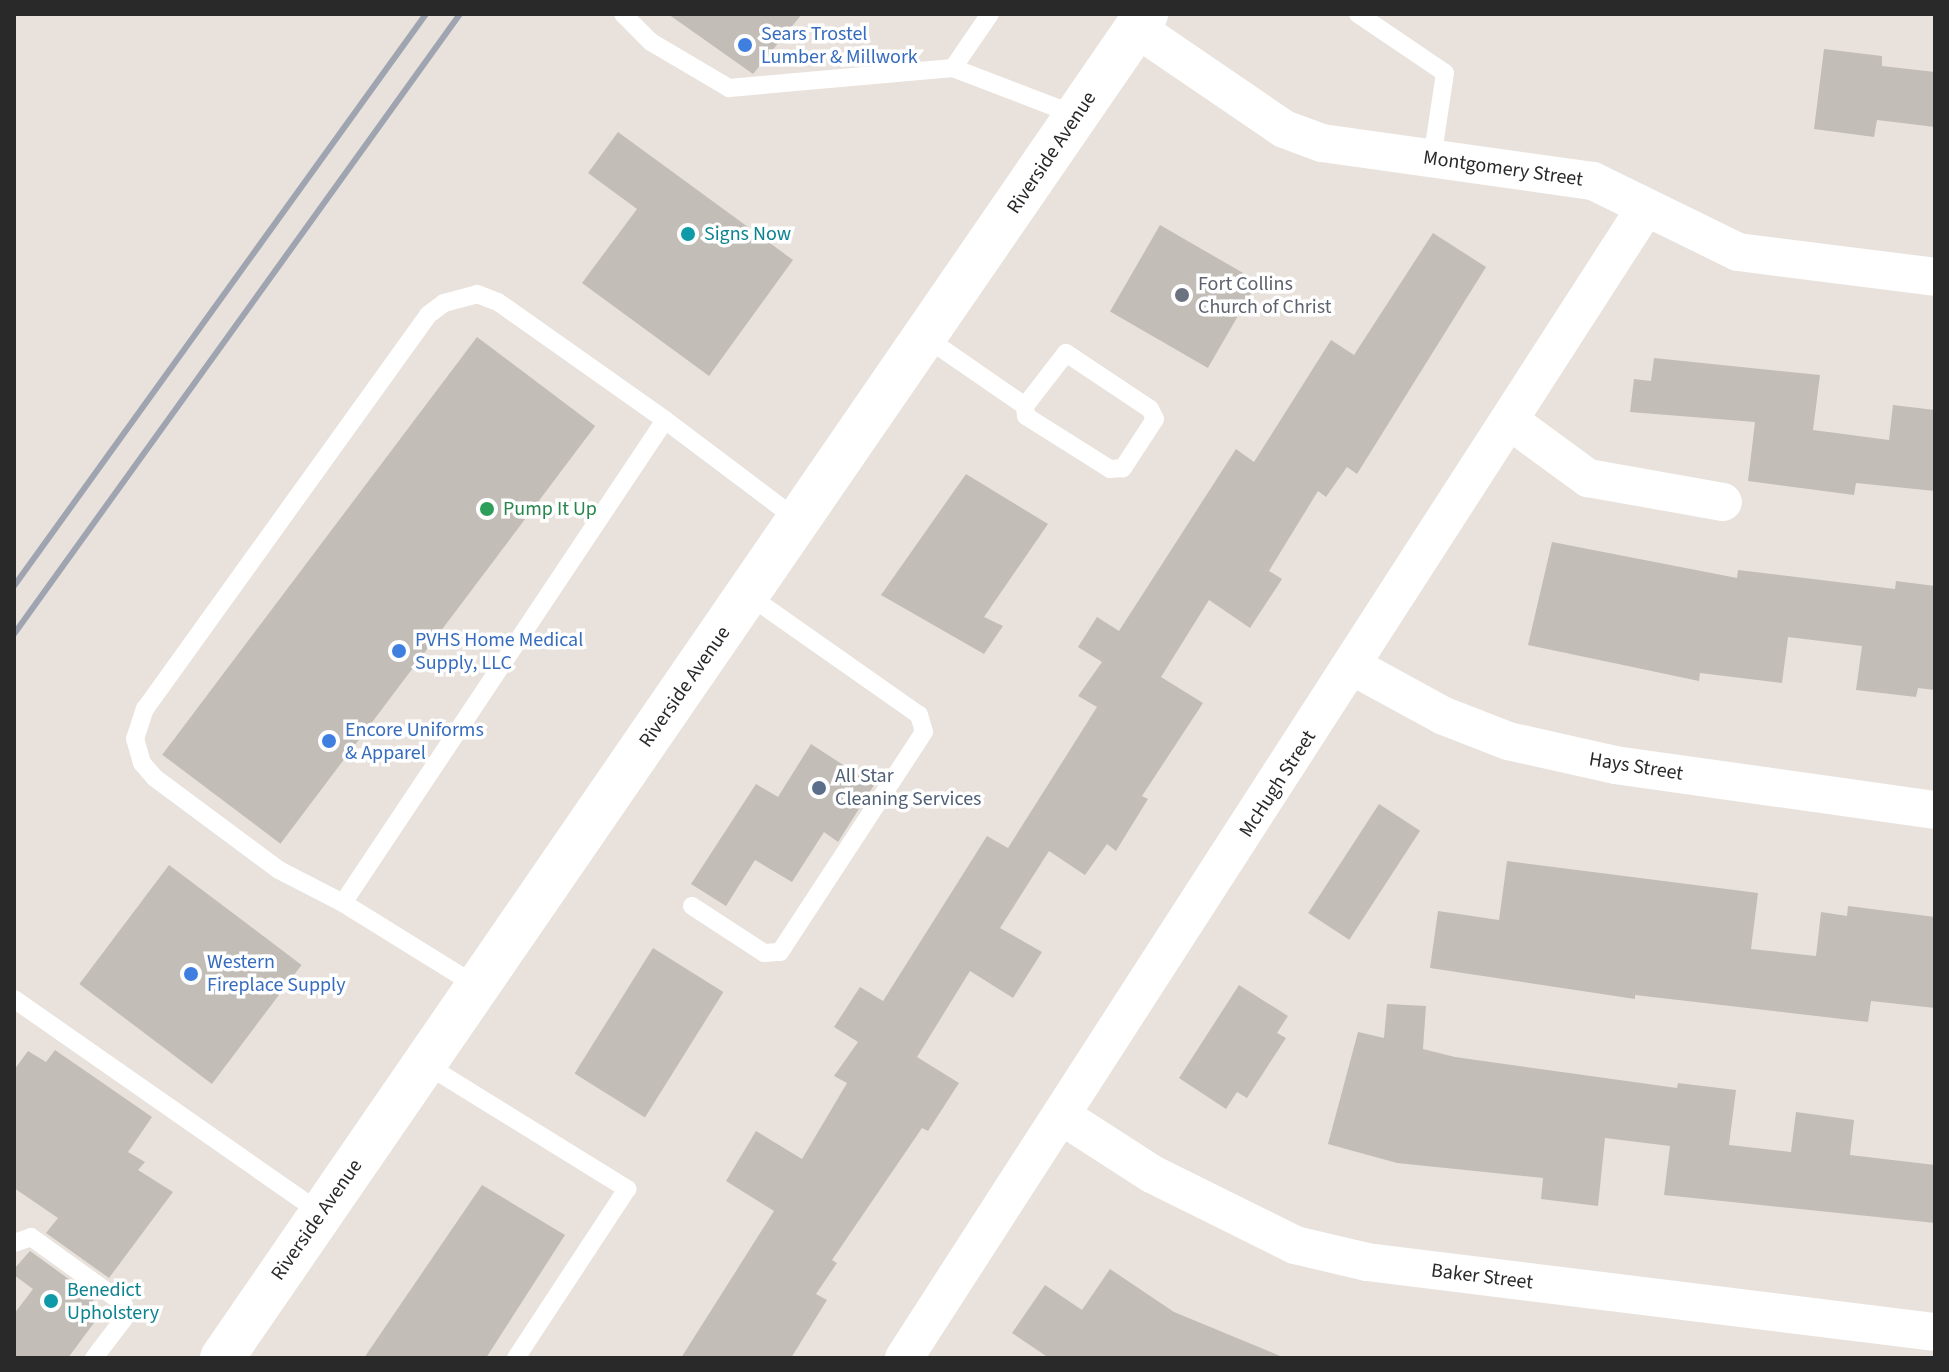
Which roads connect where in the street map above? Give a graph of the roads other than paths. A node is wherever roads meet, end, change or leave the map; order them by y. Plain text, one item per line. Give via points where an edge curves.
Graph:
1 (623, 14) edge
2 (990, 14) edge
3 (1358, 14) edge
4 (1141, 21) edge
5 (953, 68) junction
6 (1078, 116) junction
7 (1432, 159) junction
8 (1646, 207) junction
9 (1935, 277) edge
10 (925, 337) junction
11 (1025, 406) junction
12 (665, 420) junction
13 (1510, 421) junction
14 (1723, 502) dead end
15 (799, 521) junction
16 (748, 595) junction
17 (1354, 667) junction
18 (1935, 810) edge
19 (343, 903) junction
20 (692, 906) dead end
21 (477, 986) junction
22 (14, 999) edge
23 (425, 1064) junction
24 (1062, 1116) junction
25 (321, 1213) junction
26 (14, 1243) edge
27 (1935, 1332) edge
28 (94, 1358) edge
29 (222, 1358) edge
30 (516, 1358) edge
31 (904, 1358) edge

1 - 5 lane via 651,42 729,88
2 - 5 lane
3 - 7 lane via 1445,73
4 - 6 main road, Riverside Avenue
4 - 7 street, Montgomery Street via 1284,129 1322,143
5 - 6 lane
6 - 10 main road, Riverside Avenue
7 - 8 street, Montgomery Street via 1593,181
8 - 9 street, Montgomery Street via 1738,252
8 - 13 street, McHugh Street
10 - 11 lane
10 - 15 main road, Riverside Avenue
11 - 11 lane via 1066,353 1150,409 1155,419 1123,468 1110,469 1026,416
12 - 15 lane
12 - 19 lane
12 - 19 lane via 498,302 477,294 444,303 428,315 145,709 135,739 142,763 155,778 279,870
13 - 14 street via 1588,478
13 - 17 street, McHugh Street
15 - 16 main road, Riverside Avenue
16 - 20 lane via 919,715 924,732 780,952 764,953
16 - 21 main road, Riverside Avenue
17 - 18 street, Hays Street via 1444,716 1508,741 1615,765
17 - 24 street, McHugh Street
19 - 21 lane
21 - 23 main road, Riverside Avenue
22 - 25 lane
23 - 25 main road, Riverside Avenue
23 - 30 lane via 627,1189
24 - 27 street, Baker Street via 1165,1181 1309,1249 1367,1262
24 - 31 street, McHugh Street
25 - 29 main road, Riverside Avenue
26 - 28 lane via 31,1237 123,1303 126,1316

